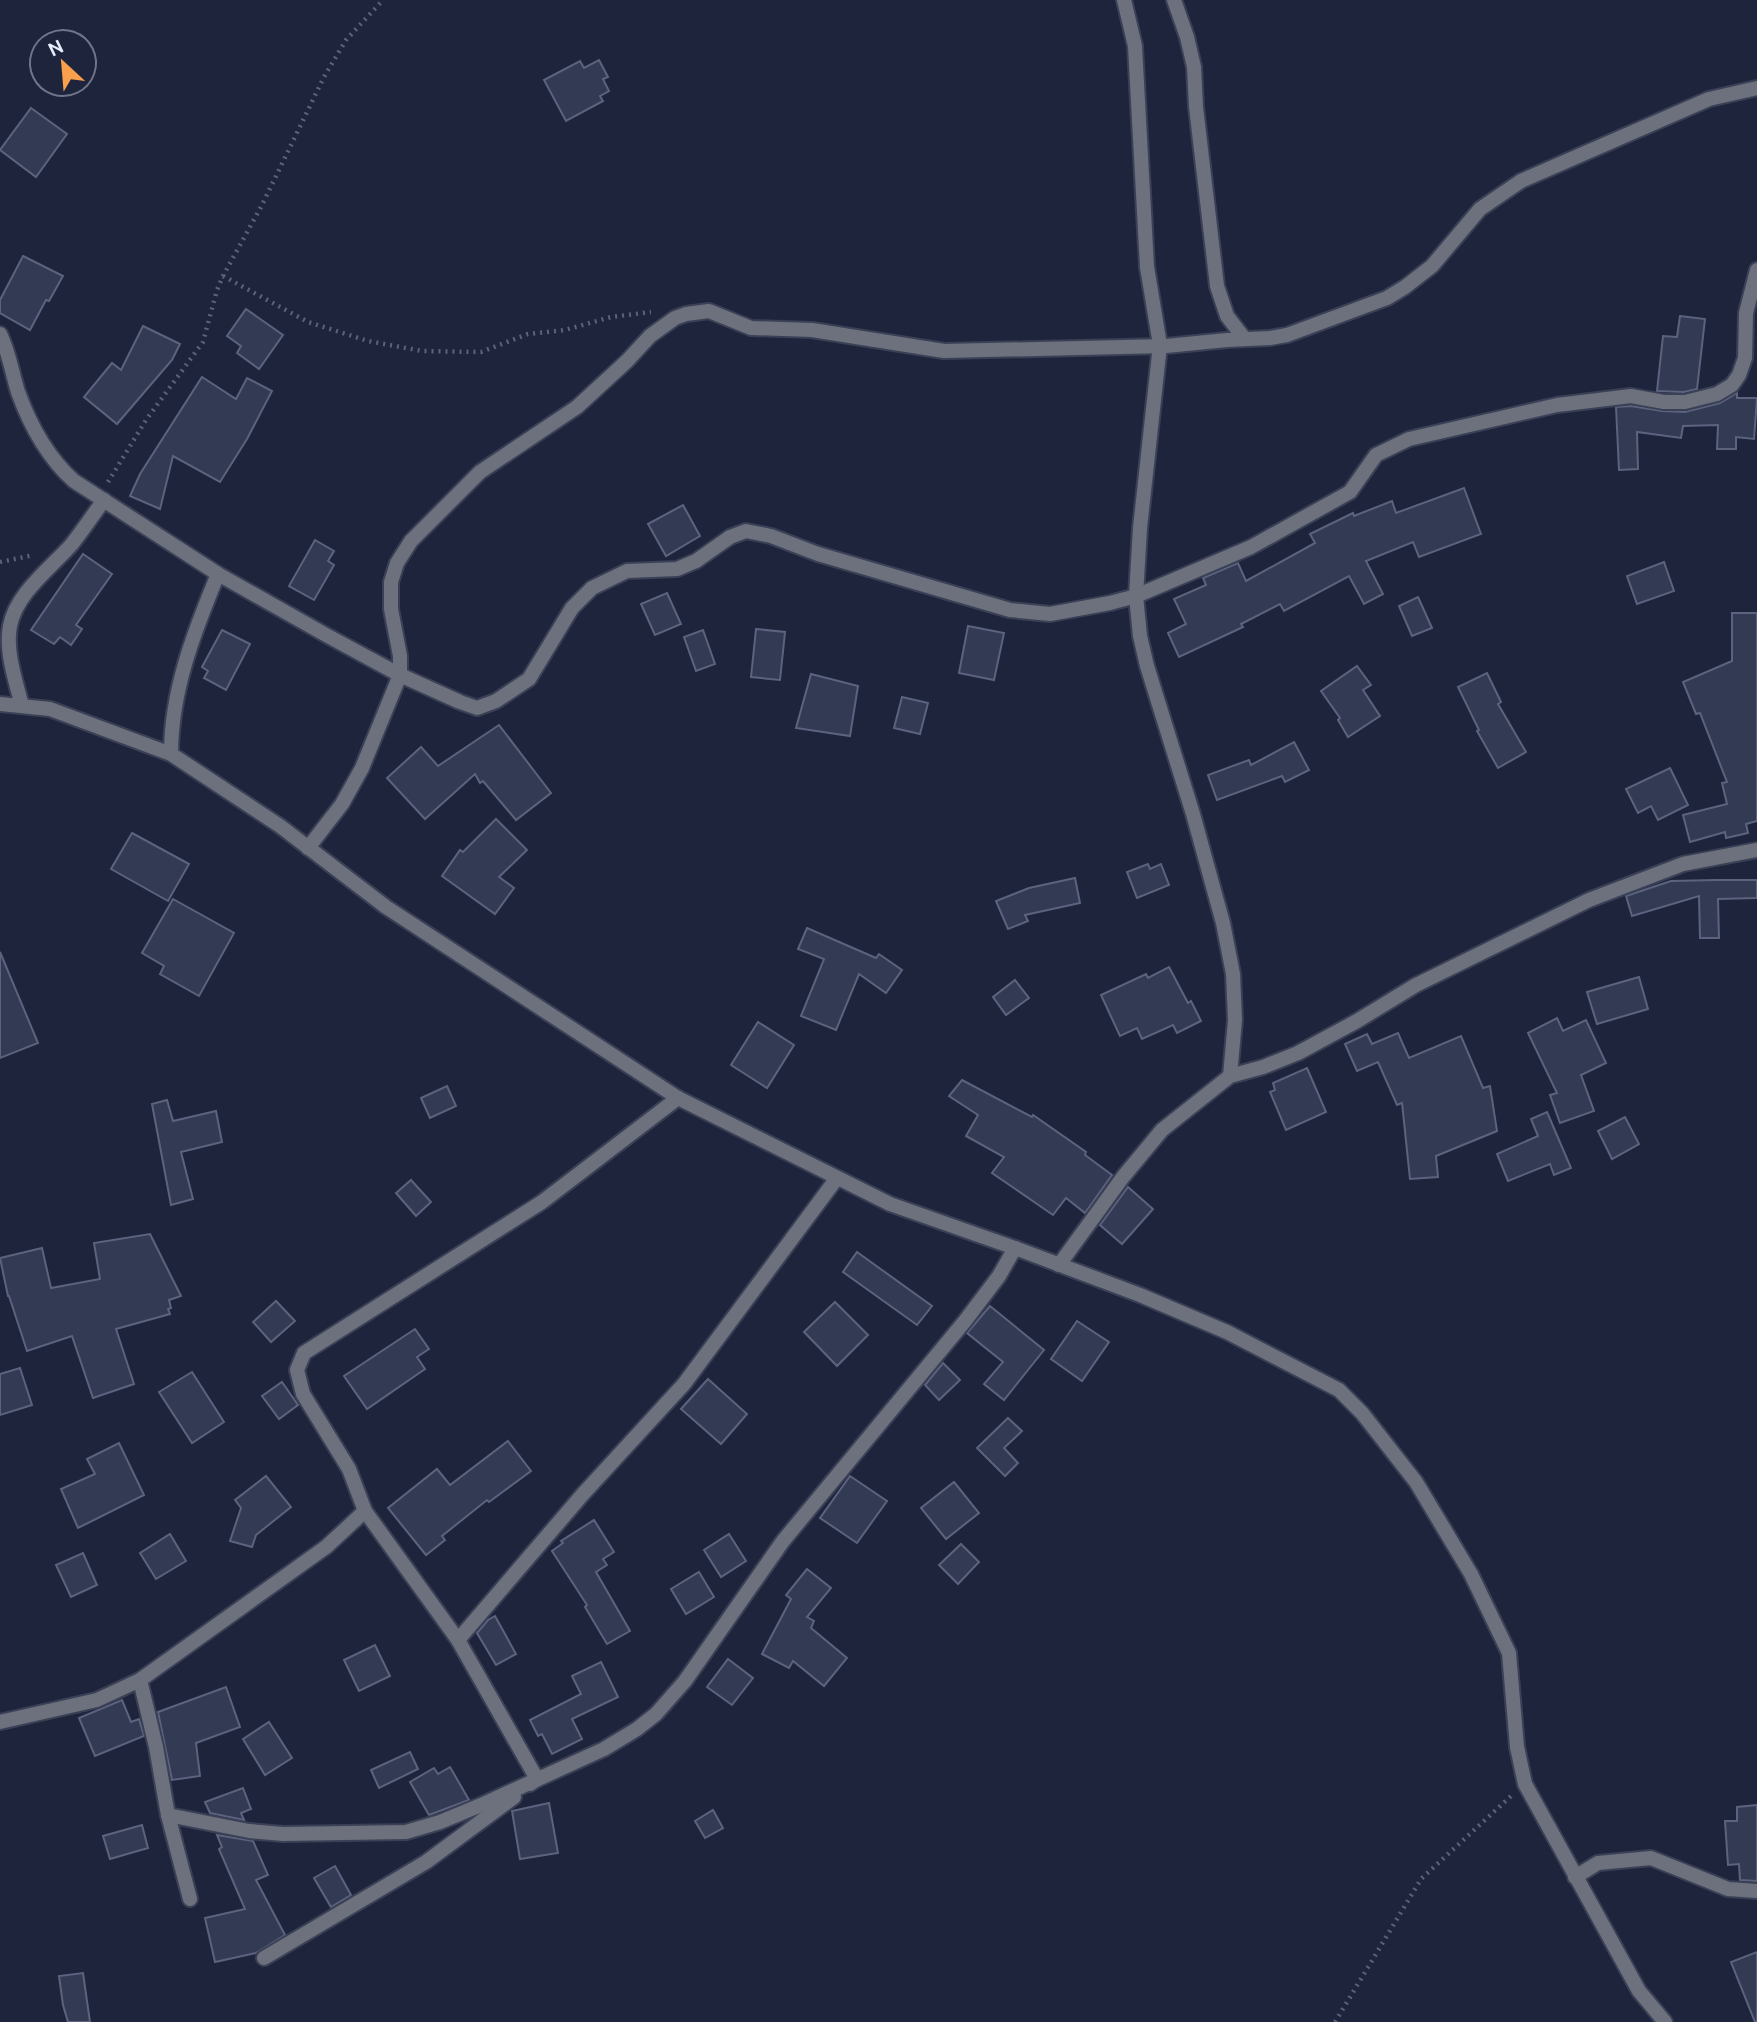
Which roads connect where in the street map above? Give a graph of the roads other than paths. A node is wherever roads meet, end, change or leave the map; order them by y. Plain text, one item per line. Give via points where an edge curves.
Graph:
1 (1124, 0) edge
2 (1174, 0) edge
3 (1757, 88) edge
4 (1757, 270) edge
5 (0, 334) edge
6 (1244, 338) junction
7 (1160, 345) junction
8 (102, 499) junction
9 (218, 574) junction
10 (1136, 596) junction
11 (400, 675) junction
12 (0, 704) edge
13 (22, 706) junction
14 (171, 754) junction
15 (308, 848) junction
16 (1757, 850) edge
17 (1230, 1076) junction
18 (678, 1098) junction
19 (837, 1178) junction
20 (1015, 1248) junction
21 (1059, 1265) junction
22 (365, 1511) junction
23 (458, 1640) junction
24 (140, 1680) junction
25 (0, 1722) edge
26 (537, 1779) junction
27 (168, 1815) junction
28 (1575, 1877) junction
29 (1757, 1891) edge
30 (190, 1899) dead end
31 (264, 1958) dead end
32 (1665, 2022) edge

1 - 7 street via 1135,46 1147,267
2 - 6 street via 1194,67 1217,286 1227,316
3 - 6 street via 1709,99 1509,188 1472,217 1432,265 1387,298 1287,335
4 - 10 street via 1746,313 1745,358 1732,385 1717,394 1685,402 1631,396 1557,405 1409,439 1371,459 1350,492 1251,547
5 - 8 street via 22,401 45,447 62,470
6 - 7 street
7 - 10 street
7 - 11 street via 944,351 813,330 751,328 709,311 686,314 650,336 577,407 480,472 411,541 391,582
8 - 9 street
8 - 13 street via 70,546 28,591 10,625
9 - 11 street
9 - 14 street via 178,692
10 - 11 street via 1050,614 1020,612 746,531 677,569 627,571 592,587 572,608 529,679 489,704 470,706
10 - 17 street via 1147,666 1194,814 1233,974
11 - 15 street via 362,768 342,804
12 - 13 street
13 - 14 street via 50,709
14 - 15 street
15 - 18 street via 386,907
16 - 17 street via 1683,864 1589,900 1416,985 1298,1053
17 - 21 street via 1162,1130
18 - 19 street
18 - 22 street via 542,1202 304,1353 297,1370 303,1394 349,1469
19 - 20 street via 890,1204
19 - 23 street via 684,1384
20 - 21 street
20 - 26 street via 965,1321 783,1541 685,1681 656,1714 604,1749
21 - 28 street via 1227,1332 1339,1390 1362,1413 1416,1482 1471,1574 1509,1653 1525,1784
22 - 23 street
22 - 24 street via 326,1547
23 - 26 street
24 - 25 street via 97,1700
24 - 27 street
26 - 27 street via 450,1818 406,1832 283,1834
26 - 31 street via 426,1862
27 - 30 street
28 - 29 street via 1598,1863 1651,1858 1728,1889
28 - 32 street via 1639,1991

